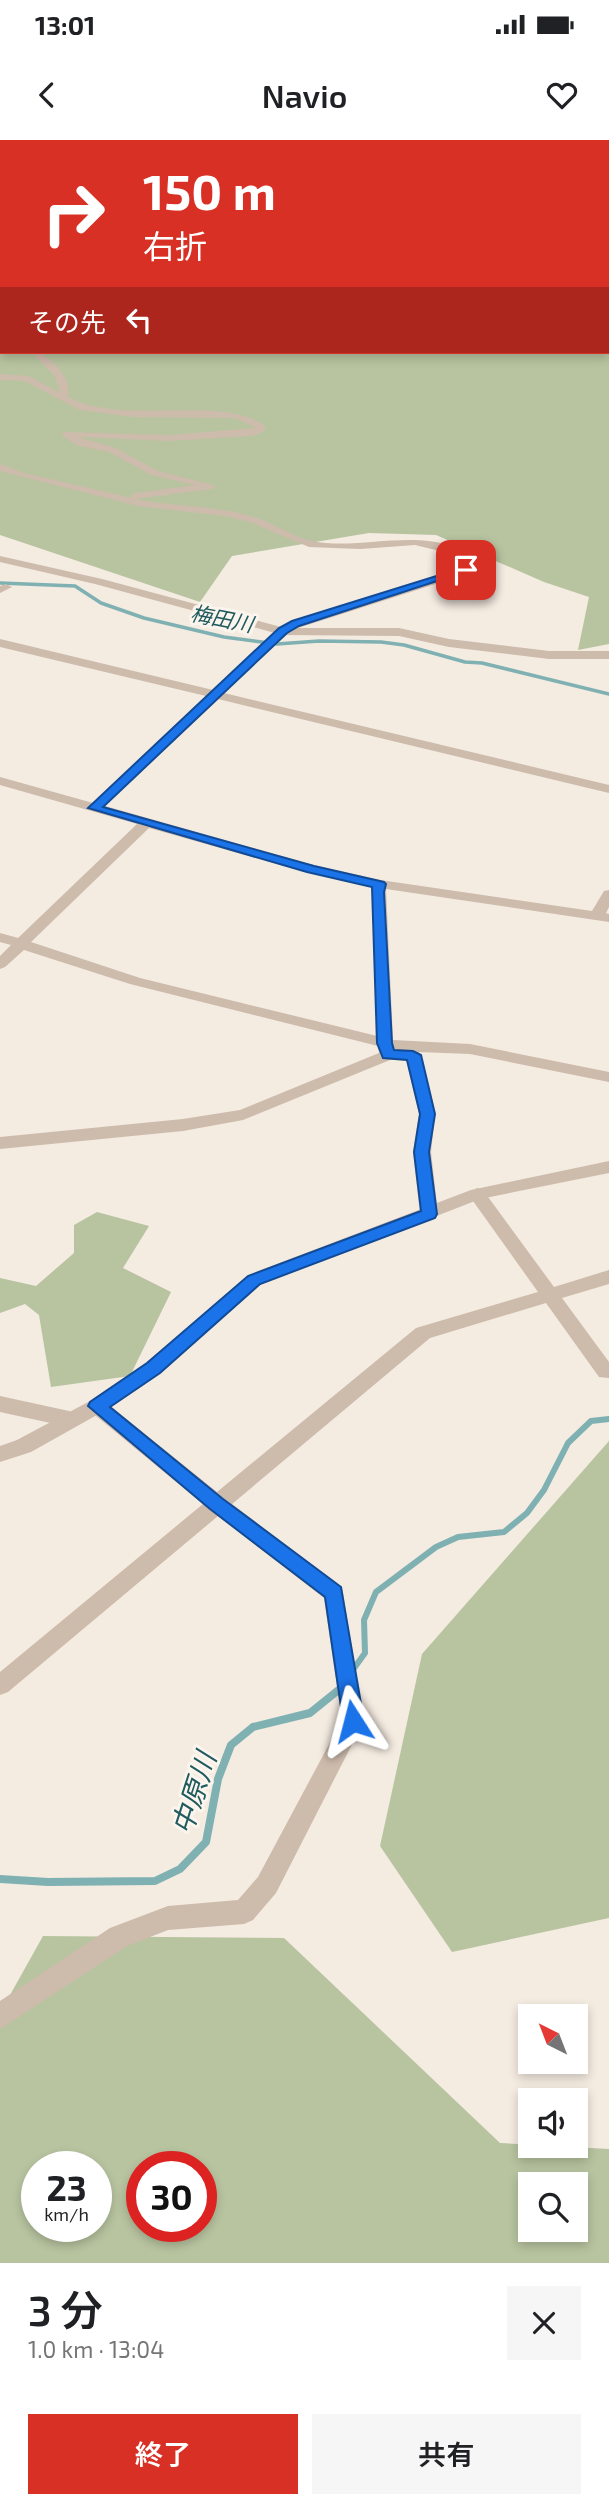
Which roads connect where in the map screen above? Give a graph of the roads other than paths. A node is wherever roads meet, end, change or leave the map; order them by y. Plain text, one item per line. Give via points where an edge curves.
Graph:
1 (37, 354) edge
2 (0, 377) edge
3 (62, 397) junction
4 (0, 467) edge
5 (117, 498) junction
6 (0, 559) edge
7 (283, 631) junction
8 (0, 643) edge
9 (609, 655) edge
10 (216, 695) junction
11 (0, 781) edge
12 (609, 789) edge
13 (95, 808) junction
14 (145, 824) junction
15 (380, 884) junction
16 (609, 894) edge
17 (603, 917) edge
18 (0, 937) edge
19 (21, 944) junction
20 (0, 964) edge
21 (386, 1049) junction
22 (609, 1077) edge
23 (0, 1143) edge
24 (609, 1167) edge
25 (477, 1194) junction
26 (429, 1214) junction
27 (609, 1277) edge
28 (550, 1294) junction
29 (606, 1372) dead end
30 (0, 1404) edge
31 (97, 1406) junction
32 (69, 1419) junction
33 (0, 1454) edge
34 (217, 1504) junction
35 (0, 1685) edge
36 (0, 2016) edge

1 - 3 street via 61,376
2 - 3 street via 26,378
3 - 5 street via 80,407 134,415 237,415 262,429 167,438 66,434 80,443 112,450 155,473 212,486
4 - 5 street
5 - 7 street via 254,520 319,545 415,542 473,562 445,578
6 - 7 street
7 - 9 street via 399,632 549,655
7 - 10 street
8 - 10 street
10 - 12 street
10 - 13 street
11 - 13 street
13 - 14 street
14 - 15 street
14 - 19 street
15 - 17 street
15 - 21 street
16 - 17 street
18 - 19 street
19 - 20 street
19 - 21 street via 135,981
21 - 22 street via 470,1049
21 - 23 street via 243,1115
21 - 26 street via 413,1055 427,1114 422,1152
24 - 25 street
25 - 26 street
25 - 28 street
26 - 31 street via 254,1280 153,1368
27 - 28 street
28 - 29 street
28 - 34 street via 423,1333
30 - 32 street
31 - 32 street
31 - 34 street
32 - 33 street via 24,1446
34 - 35 street
34 - 36 street via 334,1593 353,1721 267,1885 244,1912 168,1918 120,1937

